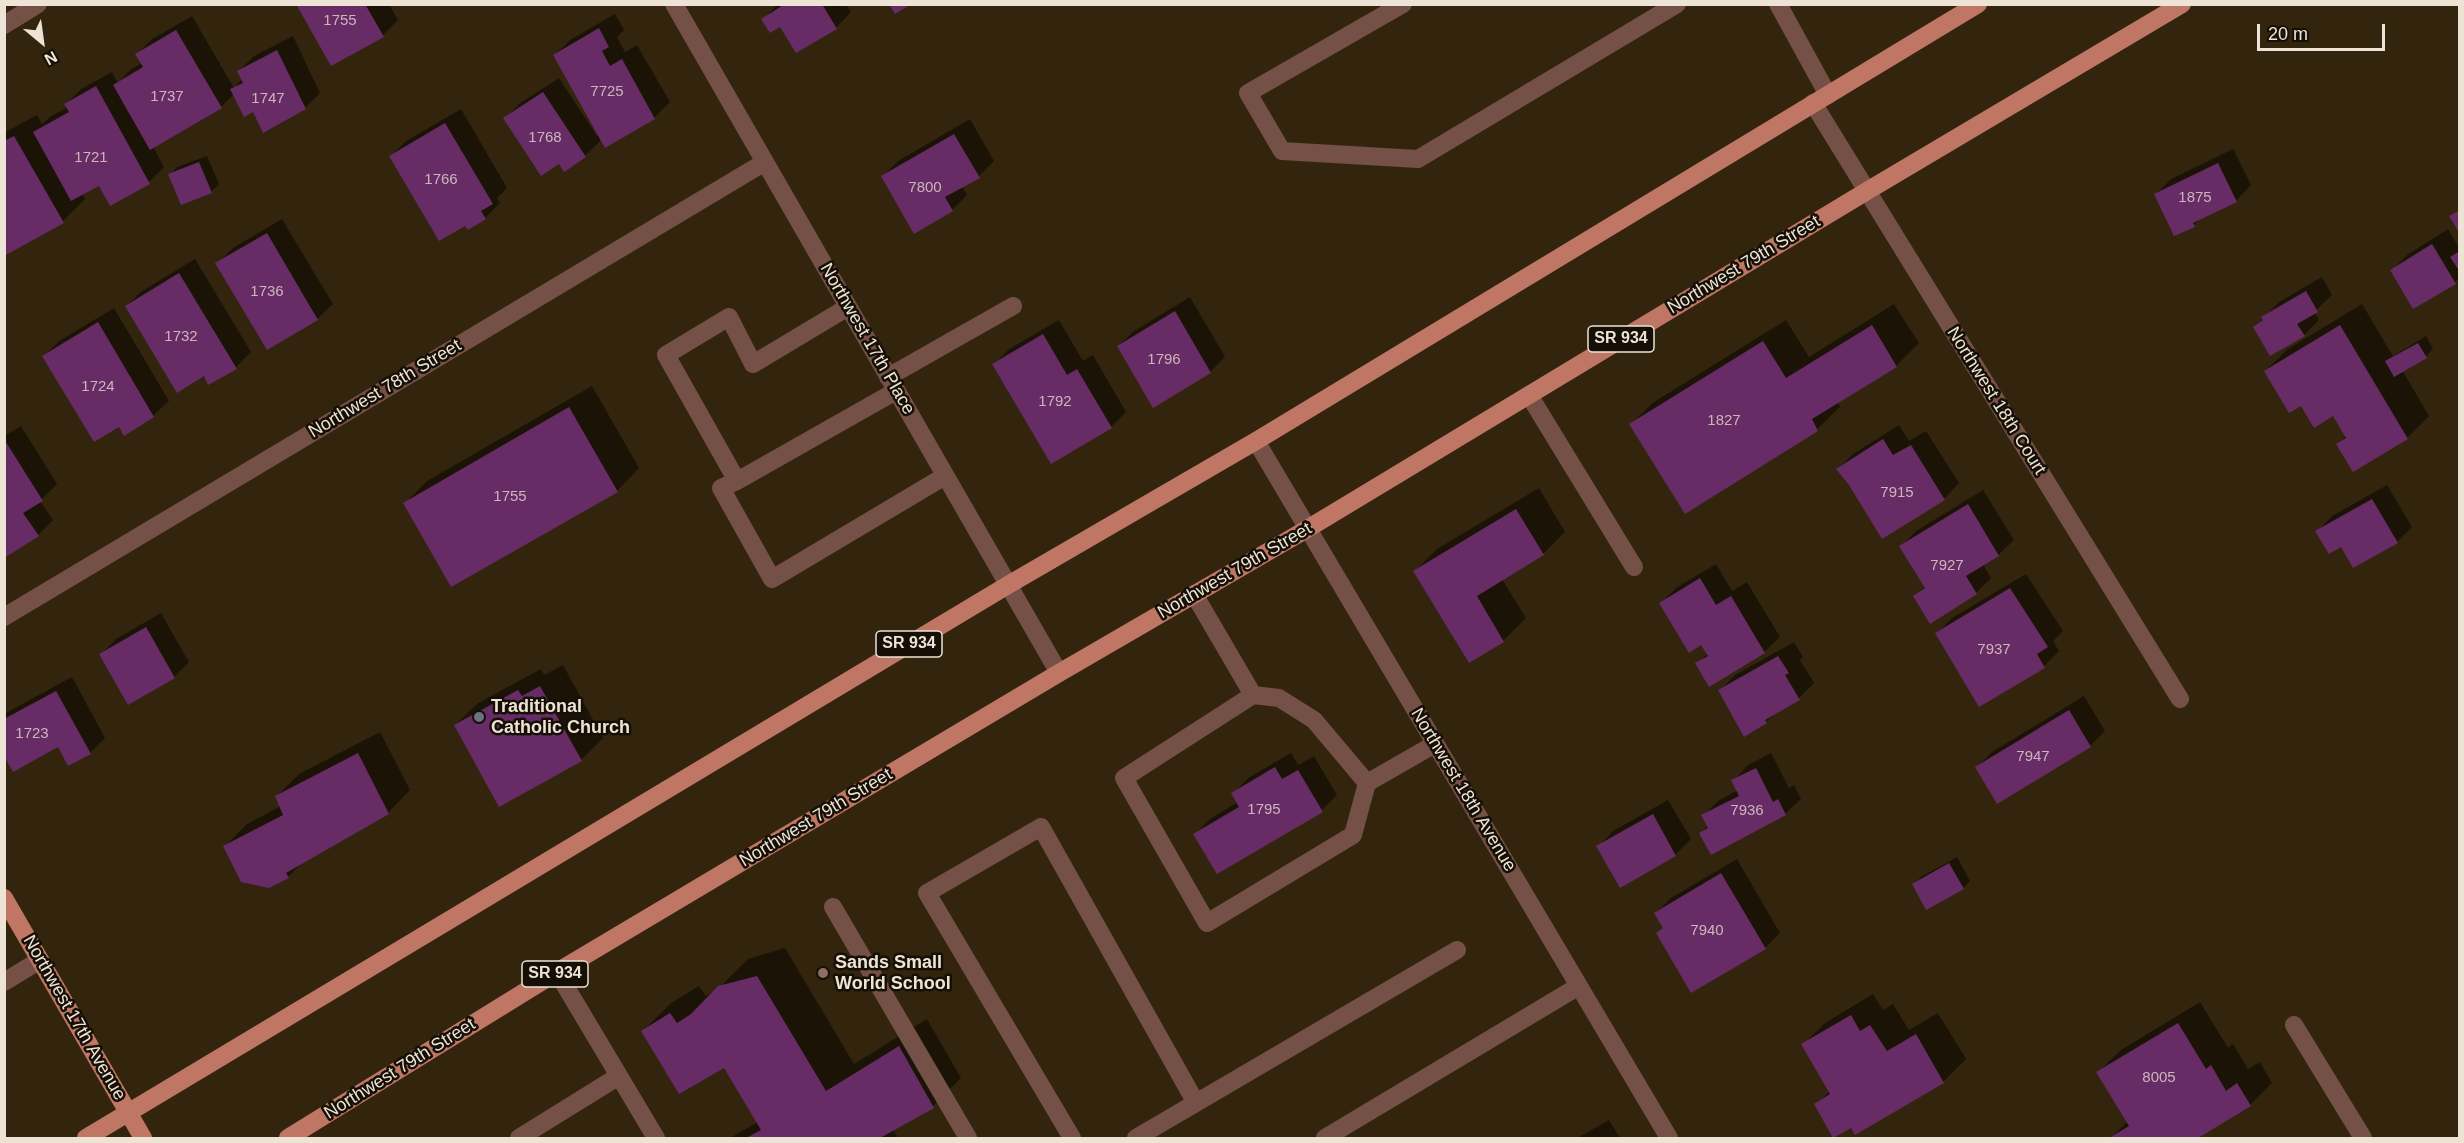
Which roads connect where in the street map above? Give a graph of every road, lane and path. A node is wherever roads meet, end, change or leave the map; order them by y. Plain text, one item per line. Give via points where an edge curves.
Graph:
1 (38, 4) edge
2 (674, 4) edge
3 (1403, 4) edge
4 (1677, 4) edge
5 (1779, 4) edge
6 (1978, 4) edge
7 (2182, 4) edge
8 (4, 25) edge
9 (1820, 99) junction
10 (765, 162) junction
11 (1867, 191) junction
12 (1013, 306) dead end
13 (848, 307) junction
14 (892, 384) junction
15 (1528, 395) junction
16 (1256, 441) junction
17 (945, 476) junction
18 (737, 481) junction
19 (1307, 528) junction
20 (1634, 567) dead end
21 (1008, 585) junction
22 (1194, 594) junction
23 (4, 617) edge
24 (1059, 673) junction
25 (1253, 695) junction
26 (2180, 699) dead end
27 (1436, 744) junction
28 (1367, 783) junction
29 (4, 898) edge
30 (833, 907) dead end
31 (1457, 950) dead end
32 (40, 960) junction
33 (557, 972) junction
34 (4, 981) edge
35 (1579, 986) junction
36 (2294, 1025) dead end
37 (619, 1076) junction
38 (1196, 1103) junction
39 (128, 1113) junction
40 (86, 1138) edge
41 (143, 1138) edge
42 (288, 1138) edge
43 (519, 1138) edge
44 (656, 1138) edge
45 (968, 1138) edge
46 (1072, 1138) edge
47 (1136, 1138) edge
48 (1324, 1138) edge
49 (1669, 1138) edge
50 (2363, 1138) edge

1 - 8 street
2 - 10 street, Northwest 17th Place
3 - 4 street via 1248,93 1282,151 1418,159
5 - 9 street, Northwest 18th Court
6 - 9 main road, SR 934
7 - 11 main road, Northwest 79th Street / SR 934
9 - 11 street, Northwest 18th Court
9 - 16 main road, SR 934
10 - 13 street, Northwest 17th Place
10 - 23 street, Northwest 78th Street
11 - 15 main road, Northwest 79th Street / SR 934
11 - 26 street, Northwest 18th Court
12 - 14 street
13 - 14 street, Northwest 17th Place
13 - 18 street via 753,364 729,317 666,355
14 - 17 street, Northwest 17th Place
14 - 18 street
15 - 19 main road, Northwest 79th Street / SR 934
15 - 20 street
16 - 19 street, Northwest 18th Avenue
16 - 21 main road, SR 934
17 - 18 street via 772,579 722,488
17 - 21 street, Northwest 17th Place
19 - 22 main road, Northwest 79th Street / SR 934
19 - 27 street, Northwest 18th Avenue
21 - 24 street, Northwest 17th Place
21 - 39 main road, SR 934
22 - 24 main road, Northwest 79th Street / SR 934
22 - 25 street
24 - 33 main road, Northwest 79th Street / SR 934
25 - 28 street via 1279,698 1314,720
25 - 28 street via 1124,778 1207,923 1353,835
27 - 28 street
27 - 35 street, Northwest 18th Avenue
29 - 32 main road, Northwest 17th Avenue
30 - 45 street
31 - 38 street
32 - 34 street
32 - 39 main road, Northwest 17th Avenue
33 - 37 street
33 - 42 main road, Northwest 79th Street / SR 934
35 - 48 street
35 - 49 street, Northwest 18th Avenue
36 - 50 street
37 - 43 street
37 - 44 street
38 - 46 street via 1041,827 927,893
38 - 47 street
39 - 40 main road, SR 934
39 - 41 main road, Northwest 17th Avenue

